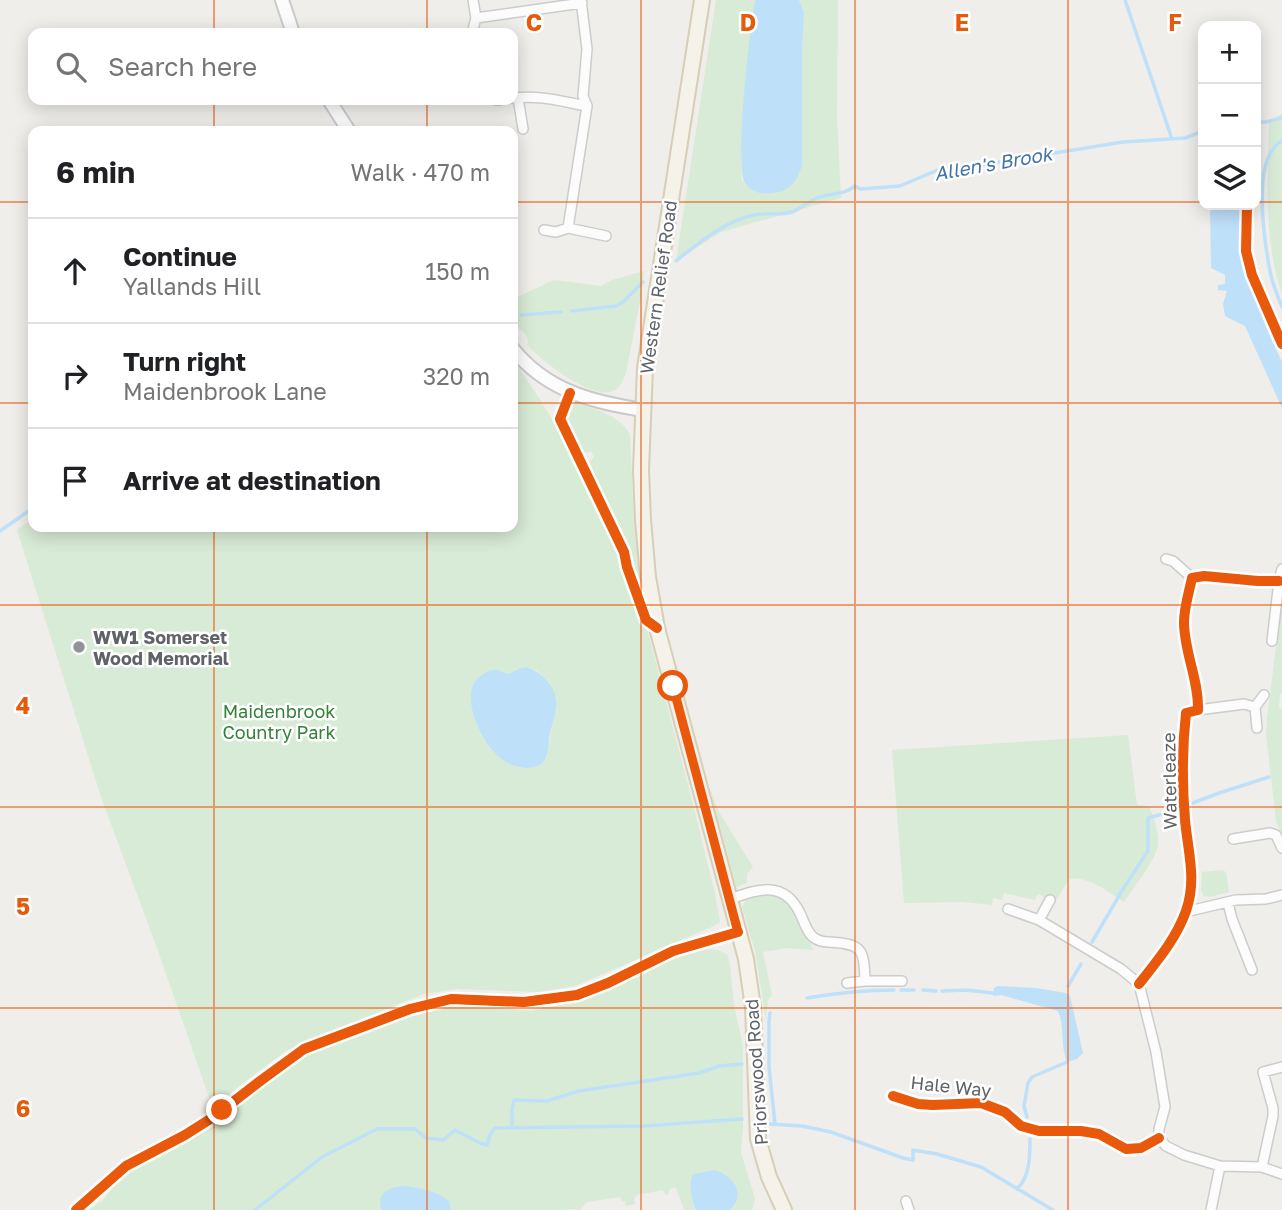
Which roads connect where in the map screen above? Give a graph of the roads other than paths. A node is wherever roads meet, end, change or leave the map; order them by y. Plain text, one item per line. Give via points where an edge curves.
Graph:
1 (282, 0) edge
2 (473, 0) edge
3 (702, 0) edge
4 (582, 2) edge
5 (476, 18) junction
6 (291, 28) edge
7 (473, 28) edge
8 (518, 98) edge
9 (332, 105) edge
10 (517, 105) edge
11 (587, 106) junction
12 (346, 126) edge
13 (523, 129) dead end
14 (568, 228) junction
15 (544, 230) dead end
16 (606, 236) dead end
17 (518, 354) edge
18 (643, 410) junction
19 (1166, 559) dead end
20 (1282, 569) edge
21 (1192, 578) junction
22 (1279, 581) junction
23 (1272, 641) dead end
24 (1264, 695) dead end
25 (1255, 707) junction
26 (1198, 710) junction
27 (1258, 728) dead end
28 (1233, 839) dead end
29 (1282, 848) edge
30 (1282, 895) edge
31 (730, 899) junction
32 (1050, 900) dead end
33 (1228, 903) junction
34 (1008, 909) dead end
35 (1185, 912) junction
36 (1039, 920) junction
37 (738, 932) junction
38 (1252, 970) dead end
39 (865, 981) junction
40 (902, 981) dead end
41 (847, 983) dead end
42 (1139, 984) junction
43 (1282, 1067) edge
44 (894, 1096) dead end
45 (1159, 1138) junction
46 (1220, 1166) junction
47 (1262, 1167) junction
48 (1282, 1174) edge
49 (76, 1210) edge
50 (784, 1210) edge
51 (1211, 1210) edge

1 - 6 street
2 - 5 street
3 - 18 main road, Western Relief Road via 645,368
4 - 5 street
4 - 11 street via 587,49 583,96
5 - 7 street
8 - 11 street via 543,97
9 - 12 street
10 - 13 street
11 - 14 street
14 - 15 street
14 - 16 street
17 - 18 street via 538,374 570,393
18 - 31 main road, Western Relief Road via 643,520 657,628
19 - 21 street
20 - 22 street
21 - 22 street
21 - 26 street via 1184,621
22 - 23 street
24 - 25 street
25 - 26 street via 1244,704
25 - 27 street
26 - 35 street, Waterleaze via 1186,713 1184,733 1182,782 1192,871
28 - 29 street via 1270,833
30 - 33 street
31 - 37 main road, Priorswood Road
31 - 39 street via 770,889 791,898 815,939 859,949
32 - 36 street
33 - 35 street
33 - 38 street
34 - 36 street
35 - 42 street, Waterleaze via 1174,937
36 - 42 street
37 - 49 street via 673,951 577,995 524,1002 451,999 410,1009 304,1049 215,1116 126,1166
37 - 50 main road, Priorswood Road via 753,1007 758,1139
39 - 40 street
39 - 41 street
42 - 45 street via 1165,1107
43 - 47 street via 1264,1072 1273,1116
44 - 45 street, Hale Way via 918,1104 981,1103 1005,1112 1021,1126 1039,1131 1081,1130 1126,1149 1141,1148
45 - 46 street via 1184,1155
46 - 47 street
46 - 51 street
47 - 48 street

